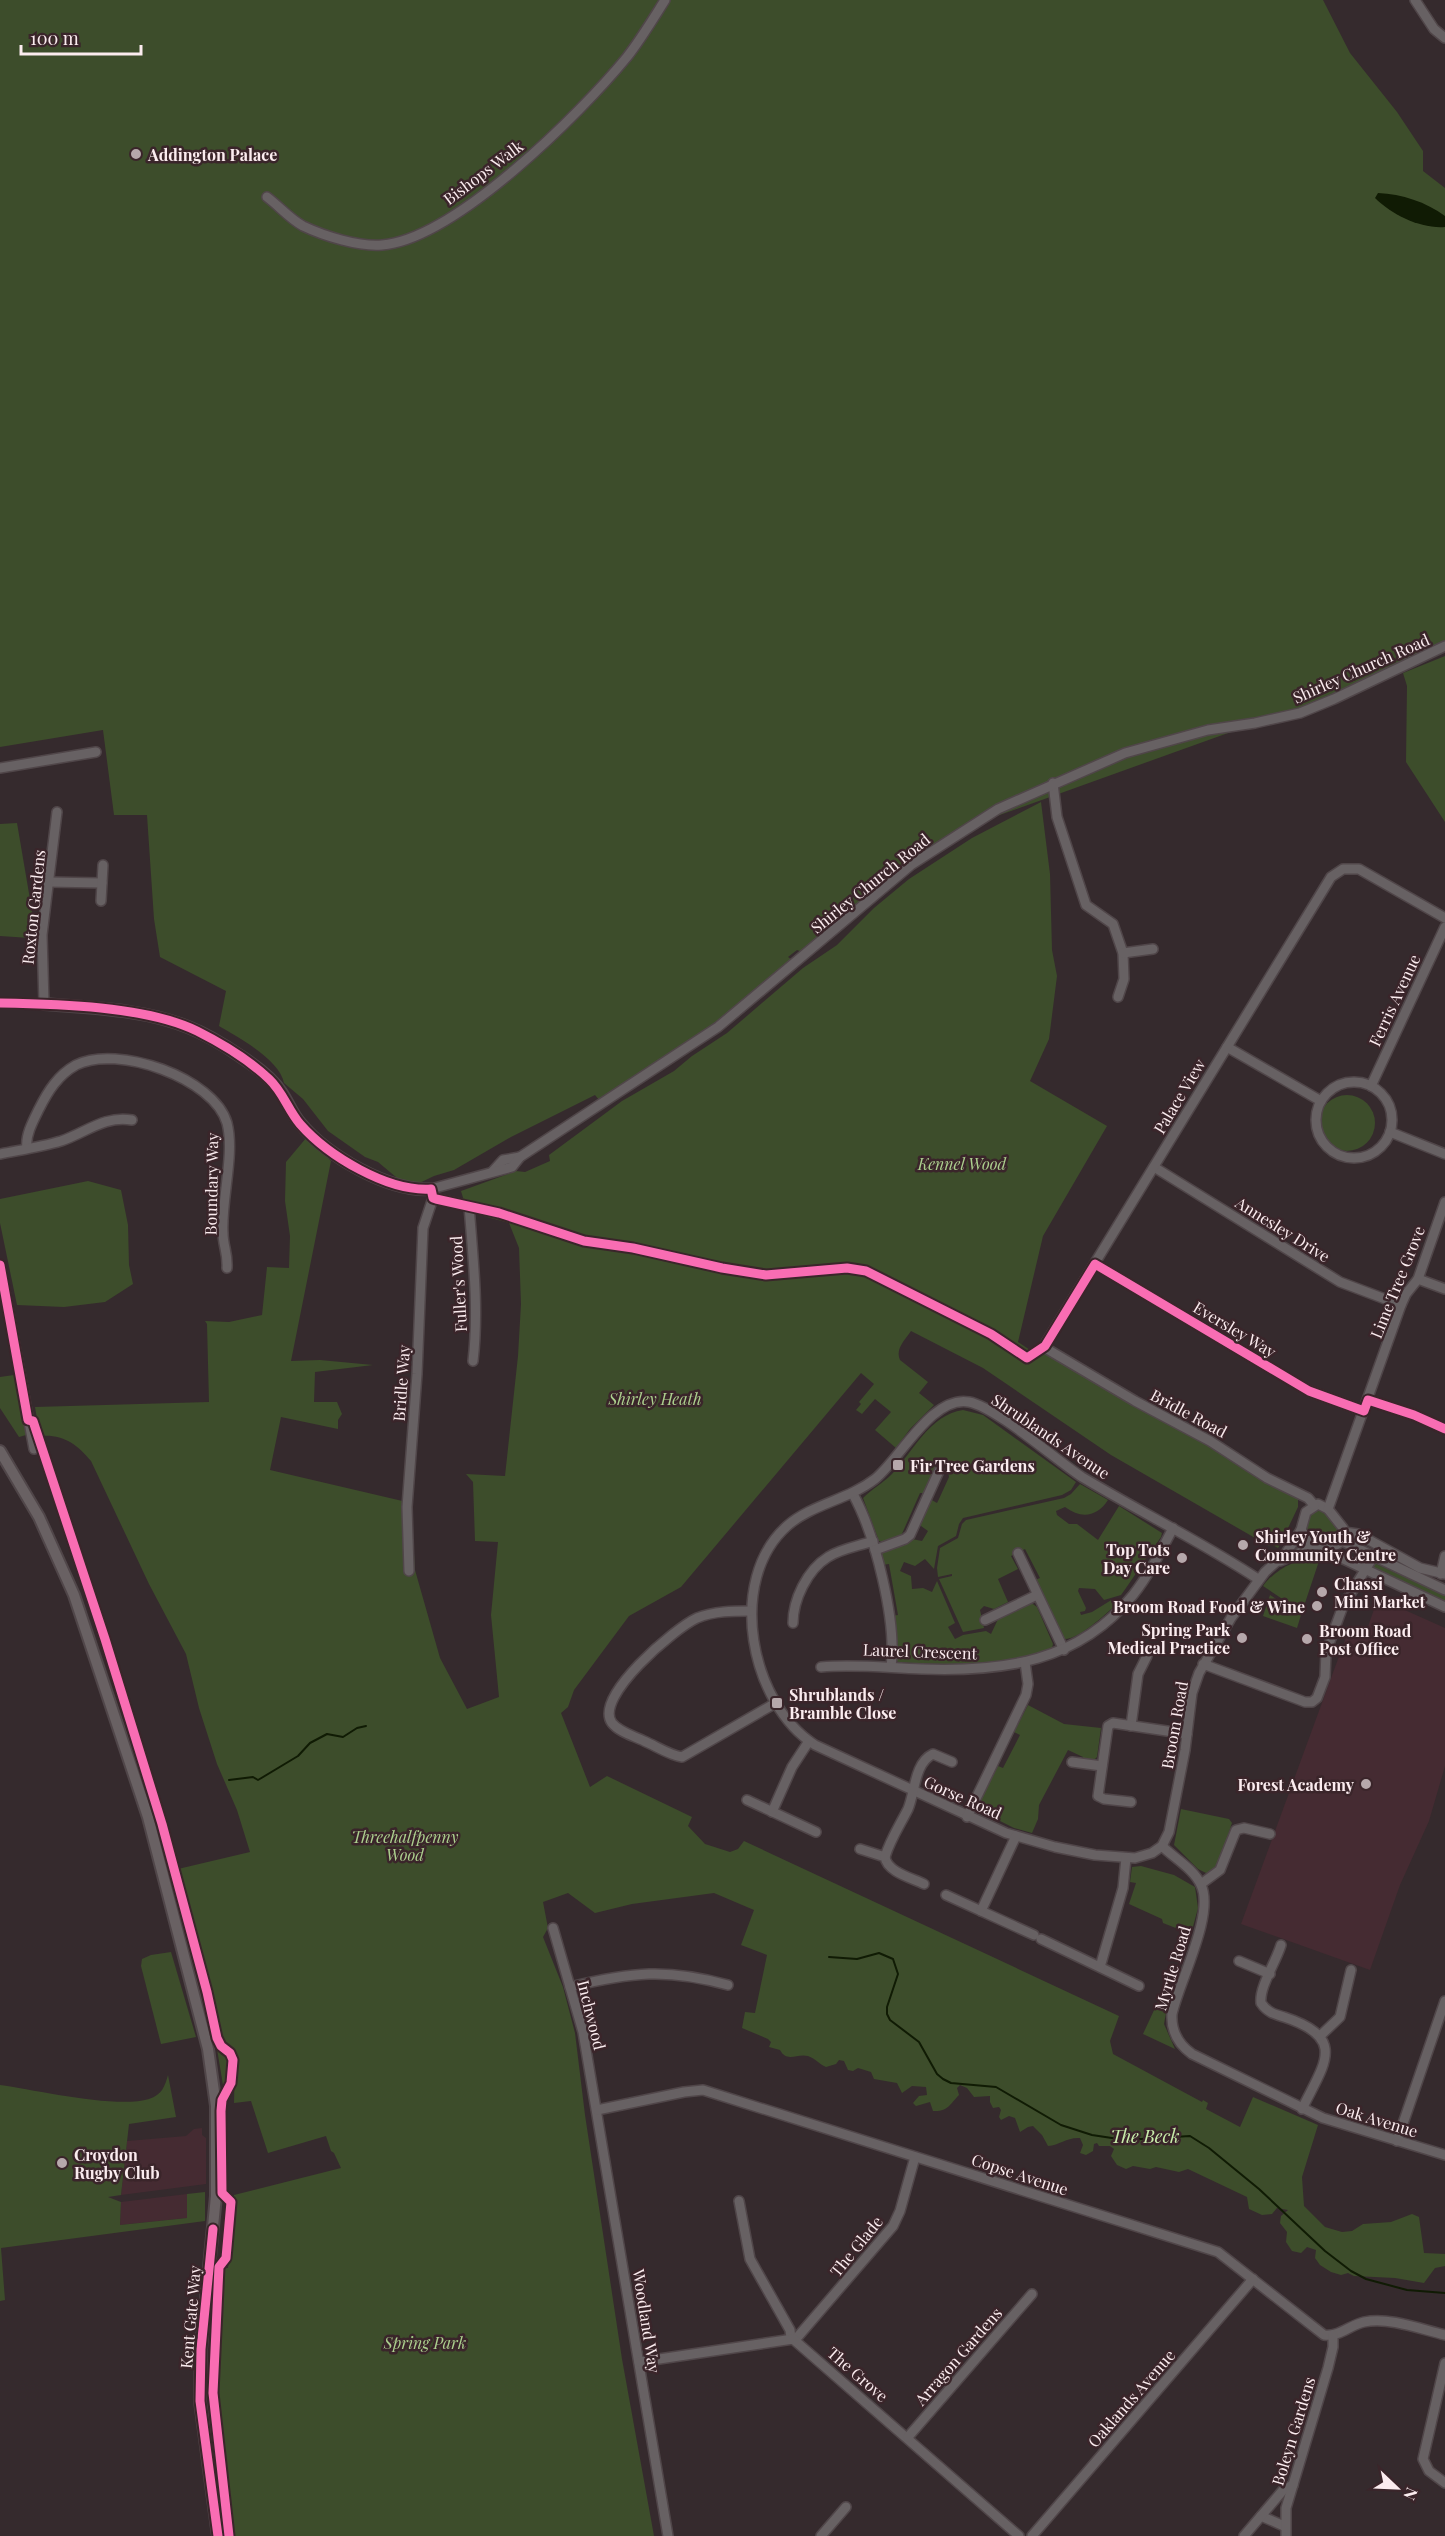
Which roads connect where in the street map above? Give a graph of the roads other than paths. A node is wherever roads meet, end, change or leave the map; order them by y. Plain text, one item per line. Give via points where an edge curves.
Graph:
1 (665, 0) edge
2 (1415, 0) edge
3 (1445, 38) edge
4 (267, 197) dead end
5 (1445, 646) edge
6 (96, 752) dead end
7 (0, 768) edge
8 (1053, 783) junction
9 (57, 812) dead end
10 (103, 865) dead end
11 (49, 882) junction
12 (102, 883) junction
13 (101, 901) dead end
14 (1445, 918) edge
15 (1445, 927) edge
16 (1153, 949) dead end
17 (1123, 953) junction
18 (1118, 997) dead end
19 (0, 1003) edge
20 (44, 1004) junction
21 (1227, 1047) junction
22 (1371, 1086) junction
23 (1321, 1101) junction
24 (132, 1120) dead end
25 (1390, 1132) junction
26 (27, 1148) junction
27 (0, 1154) edge
28 (1445, 1154) edge
29 (1154, 1167) junction
30 (447, 1185) junction
31 (432, 1194) junction
32 (1445, 1202) edge
33 (454, 1203) junction
34 (1095, 1264) junction
35 (0, 1265) edge
36 (227, 1269) dead end
37 (1418, 1279) junction
38 (1445, 1289) edge
39 (1401, 1305) junction
40 (1047, 1349) joint
41 (473, 1361) dead end
42 (1368, 1400) junction
43 (1364, 1411) junction
44 (1445, 1430) edge
45 (30, 1443) dead end
46 (0, 1451) edge
47 (939, 1471) dead end
48 (853, 1494) junction
49 (1314, 1505) junction
50 (1328, 1509) junction
51 (1173, 1528) junction
52 (1301, 1530) junction
53 (1343, 1537) junction
54 (874, 1546) junction
55 (1316, 1546) junction
56 (1330, 1549) junction
57 (1018, 1553) dead end
58 (1445, 1556) edge
59 (1373, 1557) junction
60 (1279, 1561) junction
61 (1366, 1570) junction
62 (409, 1571) dead end
63 (1443, 1574) edge
64 (1258, 1579) junction
65 (1445, 1590) edge
66 (1037, 1595) junction
67 (1445, 1607) edge
68 (752, 1611) junction
69 (985, 1620) dead end
70 (793, 1623) dead end
71 (1064, 1650) junction
72 (1147, 1656) dead end
73 (1025, 1662) junction
74 (1203, 1664) junction
75 (821, 1667) dead end
76 (891, 1667) junction
77 (774, 1704) junction
78 (1131, 1726) junction
79 (1187, 1734) junction
80 (809, 1741) junction
81 (952, 1762) dead end
82 (1072, 1762) dead end
83 (1102, 1766) junction
84 (913, 1791) junction
85 (747, 1800) dead end
86 (1131, 1802) dead end
87 (772, 1812) junction
88 (967, 1817) junction
89 (816, 1833) dead end
90 (1270, 1834) dead end
91 (1016, 1836) junction
92 (1161, 1846) junction
93 (860, 1849) dead end
94 (885, 1857) junction
95 (1126, 1858) junction
96 (924, 1884) dead end
97 (1201, 1884) junction
98 (946, 1894) dead end
99 (981, 1911) junction
100 (553, 1928) dead end
101 (1281, 1945) dead end
102 (1239, 1961) dead end
103 (1100, 1967) junction
104 (1351, 1970) dead end
105 (1270, 1974) junction
106 (723, 1980) dead end
107 (1139, 1986) dead end
108 (570, 1987) junction
109 (1445, 2001) edge
110 (1320, 2036) junction
111 (1192, 2054) joint
112 (1302, 2109) junction
113 (597, 2110) junction
114 (1397, 2140) junction
115 (1445, 2155) edge
116 (915, 2157) junction
117 (739, 2201) dead end
118 (1253, 2279) junction
119 (1032, 2294) dead end
120 (1333, 2335) junction
121 (1445, 2335) edge
122 (793, 2339) junction
123 (639, 2362) junction
124 (1445, 2363) edge
125 (908, 2437) junction
126 (1445, 2483) edge
127 (1293, 2485) junction
128 (846, 2507) dead end
129 (1262, 2516) junction
130 (1284, 2526) junction
131 (218, 2536) edge
132 (668, 2536) edge
133 (821, 2536) edge
134 (1019, 2536) edge
135 (1032, 2536) edge
136 (1244, 2536) edge
137 (1286, 2536) edge

1 - 4 street, Bishops Walk via 629,54 581,110 513,171 455,214 414,237 382,245 354,244 302,225
2 - 3 street via 1434,29
5 - 8 street, Shirley Church Road via 1300,713 1166,740
6 - 7 street
8 - 17 street via 1057,818 1086,905 1113,924
8 - 30 street, Shirley Church Road via 998,809 911,865 718,1027 520,1157 503,1160 493,1171
9 - 11 street, Roxton Gardens
10 - 12 street
11 - 12 street
11 - 20 street, Roxton Gardens via 42,945
12 - 13 street
14 - 21 street, Palace View via 1363,870 1348,868 1335,873
15 - 22 street, Ferris Avenue
16 - 17 street
17 - 18 street via 1124,980
19 - 20 street
20 - 31 main road via 124,1012 200,1032 268,1078 300,1124 345,1161 373,1175
21 - 23 street
21 - 29 street, Palace View
22 - 23 street via 1349,1082 1328,1092
22 - 25 street via 1383,1095 1390,1108
23 - 25 street via 1315,1116 1317,1132 1325,1146 1338,1156 1354,1159 1370,1155 1383,1145
24 - 26 street via 121,1118 100,1123 59,1142
25 - 28 street
26 - 27 street
26 - 36 street, Boundary Way via 28,1134 46,1094 58,1077 77,1065 101,1058 137,1061 184,1080 218,1107 226,1122 228,1162 223,1233
29 - 34 street, Palace View
29 - 39 street, Annesley Drive via 1340,1282
30 - 31 street, Shirley Church Road
30 - 33 street
31 - 33 street
31 - 62 street, Bridle Way via 423,1228 406,1507
32 - 37 street, Lime Tree Grove
33 - 41 street, Fuller's Wood via 469,1206 476,1286
34 - 40 street, Palace View via 1046,1343
34 - 43 street, Eversley Way via 1309,1390
35 - 45 street
37 - 38 street
37 - 39 street, Lime Tree Grove
39 - 42 street, Lime Tree Grove
40 - 49 street, Bridle Road via 1210,1441 1267,1478 1308,1497
42 - 43 street, Lime Tree Grove
42 - 44 street
43 - 50 street, Lime Tree Grove
46 - 131 main road, Kent Gate Way via 39,1517 74,1595 148,1817 208,2049 216,2106 216,2196 201,2349 200,2402
47 - 54 street via 910,1535
48 - 51 street, Shrublands Avenue via 881,1474 935,1414 952,1404 969,1402 988,1410 1081,1476
48 - 54 street
48 - 68 street, Shrublands Avenue via 801,1517 781,1532 759,1571
49 - 50 street, Bridle Road
49 - 52 street via 1306,1512
50 - 53 street via 1342,1524
51 - 64 street, Shrublands Avenue
51 - 71 street, Laurel Crescent via 1127,1602 1093,1632
52 - 55 street
52 - 60 street, Broom Road
53 - 56 street
53 - 59 street
53 - 63 street via 1356,1533 1409,1563
54 - 70 street via 833,1555 820,1563 795,1601
54 - 76 street via 892,1637
55 - 56 street
55 - 60 street, Broom Road
56 - 61 street
57 - 66 street
58 - 63 street
59 - 61 street
59 - 65 street
60 - 64 street, Broom Road
61 - 67 street
61 - 74 street via 1343,1606 1326,1652 1325,1677 1312,1702
64 - 74 street, Broom Road
66 - 69 street
66 - 71 street
68 - 77 street, Shrublands Avenue via 759,1659
68 - 77 street via 715,1613 677,1630 644,1657 613,1701 610,1718 622,1731 682,1757
71 - 73 street, Laurel Crescent
72 - 78 street via 1138,1674
73 - 76 street, Laurel Crescent via 965,1669
73 - 88 street via 1026,1695
74 - 79 street, Broom Road via 1192,1693
75 - 76 street, Laurel Crescent
77 - 80 street, Gorse Road
78 - 79 street
78 - 83 street via 1108,1726
79 - 92 street, Broom Road via 1169,1833
80 - 84 street, Gorse Road
80 - 87 street via 792,1767
81 - 84 street via 930,1755
82 - 83 street
83 - 86 street via 1100,1798
84 - 88 street, Gorse Road
84 - 94 street
85 - 87 street
87 - 89 street
88 - 91 street, Gorse Road
90 - 97 street via 1236,1830 1220,1870
91 - 95 street, Gorse Road via 1075,1851
91 - 99 street
92 - 95 street, Gorse Road via 1141,1857
92 - 97 street
93 - 94 street
94 - 96 street via 891,1868
95 - 103 street via 1123,1888
97 - 111 street, Myrtle Road via 1204,1914 1172,2020 1175,2035
98 - 99 street
99 - 103 street
100 - 108 street, Inchwood
101 - 105 street
102 - 105 street
103 - 107 street
104 - 110 street via 1340,2017
105 - 110 street via 1260,1996 1263,2006 1306,2025
106 - 108 street via 642,1972
108 - 113 street, Inchwood via 582,2026
109 - 114 street
110 - 112 street via 1326,2058
111 - 112 street, Oak Avenue
112 - 114 street, Oak Avenue
113 - 116 street, Copse Avenue via 703,2090
113 - 123 street, Woodland Way
114 - 115 street, Oak Avenue
116 - 118 street, Copse Avenue via 1213,2250
116 - 122 street, The Glade via 892,2226
117 - 122 street via 750,2259
118 - 120 street, Copse Avenue via 1318,2332
118 - 135 street, Oaklands Avenue
119 - 125 street, Arragon Gardens
120 - 121 street via 1377,2321
120 - 127 street, Boleyn Gardens via 1332,2353
122 - 123 street
122 - 125 street, The Grove
123 - 132 street, Woodland Way
124 - 126 street via 1424,2459 1429,2471
125 - 134 street, The Grove
127 - 129 street
127 - 130 street, Boleyn Gardens
128 - 133 street
129 - 130 street
129 - 136 street
130 - 137 street, Boleyn Gardens

